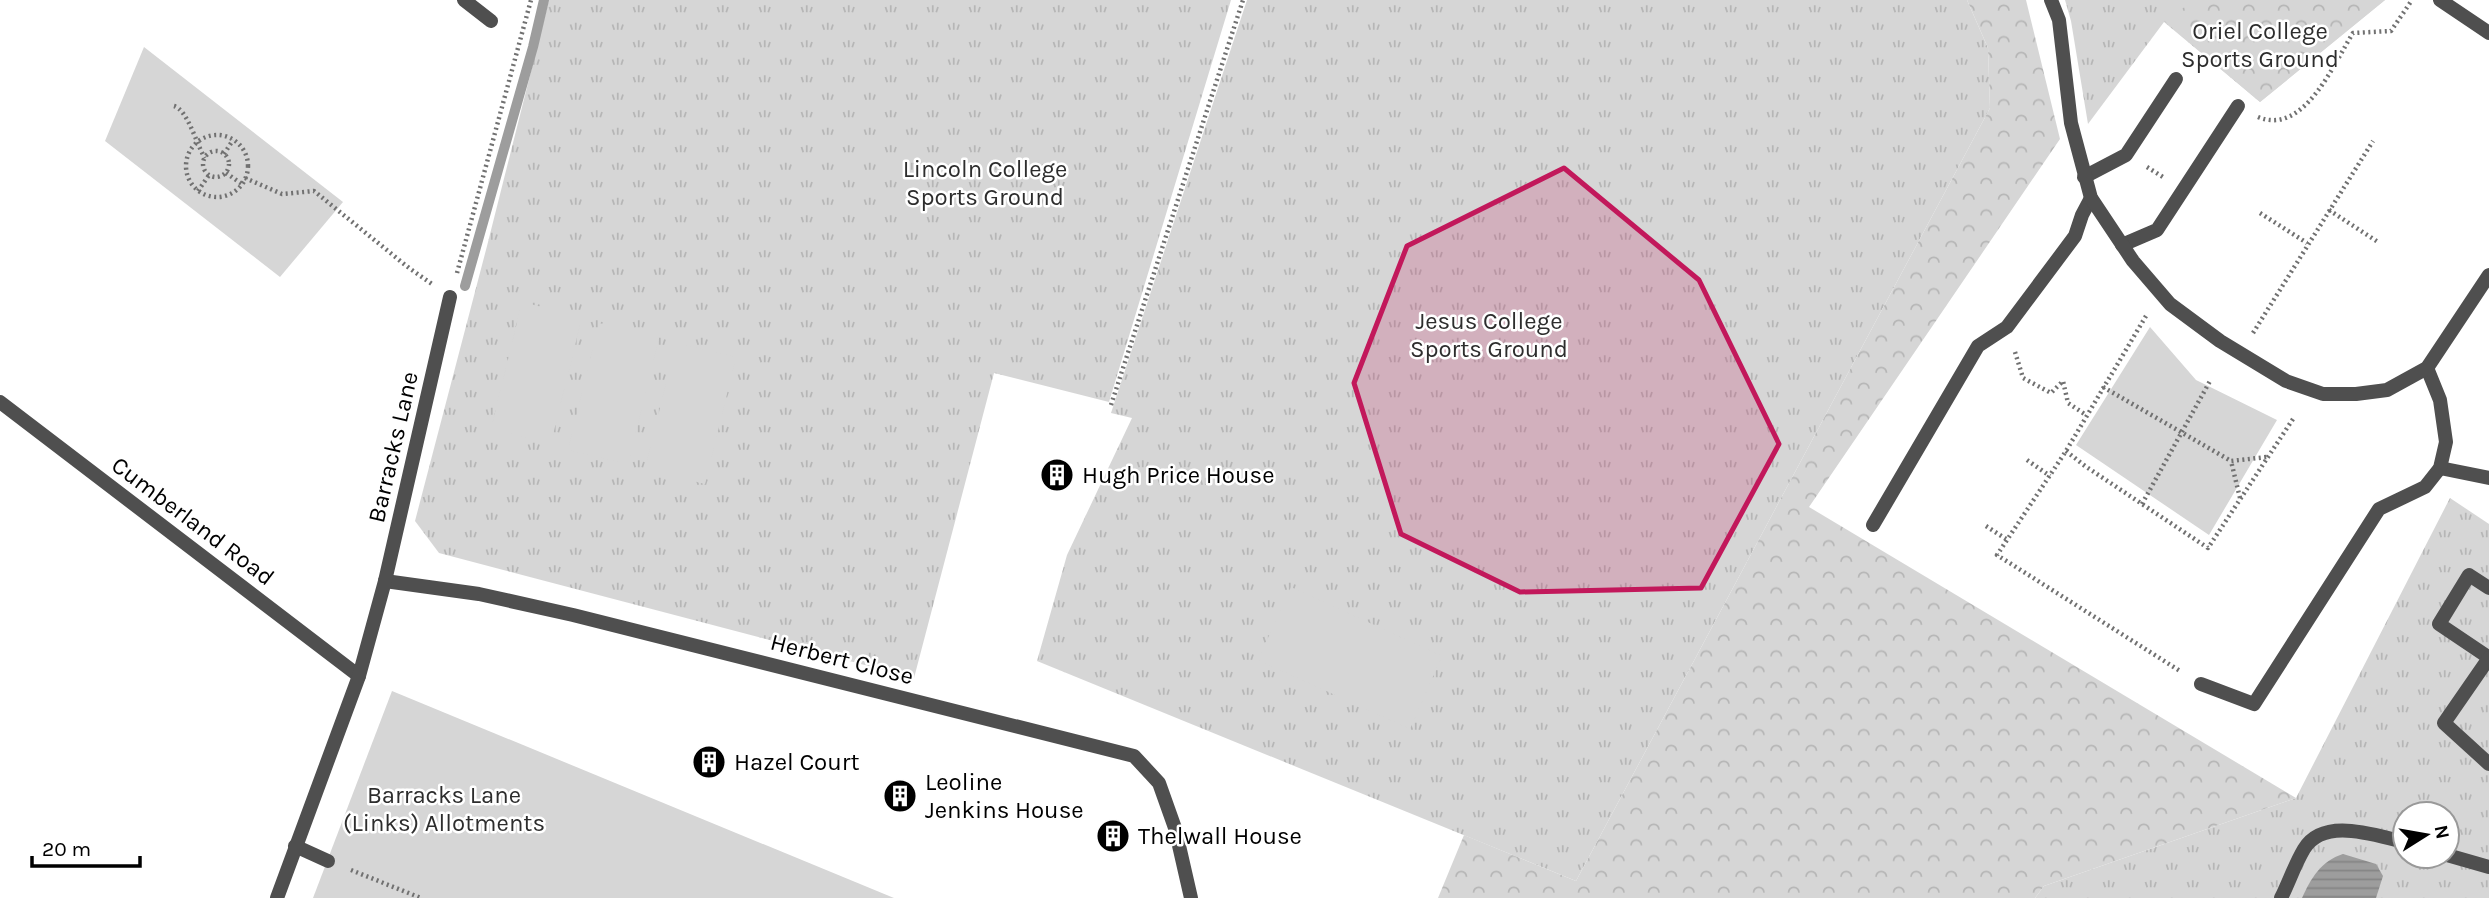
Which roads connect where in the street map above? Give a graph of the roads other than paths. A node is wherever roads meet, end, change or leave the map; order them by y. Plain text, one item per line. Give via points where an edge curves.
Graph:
1 (464, 0) edge
2 (2051, 0) edge
3 (2440, 0) edge
4 (491, 21) dead end
5 (2489, 33) edge
6 (2176, 79) dead end
7 (2238, 106) road end
8 (2084, 177) junction
9 (2091, 198) junction
10 (2122, 245) junction
11 (2489, 275) edge
12 (450, 297) road end
13 (2427, 368) junction
14 (0, 402) edge
15 (2440, 468) junction
16 (2489, 478) edge
17 (1873, 525) dead end
18 (385, 581) junction
19 (2489, 588) edge
20 (2488, 657) edge
21 (359, 677) junction
22 (2201, 684) road end
23 (2489, 764) edge
24 (2391, 839) edge
25 (295, 846) junction
26 (2461, 859) edge
27 (328, 860) road end
28 (2489, 867) edge
29 (277, 898) edge
30 (1191, 898) edge
31 (2281, 898) edge

1 - 4 street
2 - 8 street via 2059,20 2071,123
3 - 5 street
6 - 8 street via 2126,155
7 - 10 street via 2157,230
8 - 9 street
9 - 10 street
9 - 17 street via 2075,236 2007,327 1978,346
10 - 13 street via 2171,304 2286,381 2323,394 2387,390
11 - 13 street
12 - 18 street, Barracks Lane
13 - 15 street via 2440,400 2446,442
14 - 21 street, Cumberland Road
15 - 16 street
15 - 22 street via 2425,487 2379,509 2254,704
18 - 21 street, Barracks Lane
18 - 30 street, Herbert Close via 478,594 573,615 1134,756 1159,783
19 - 20 street via 2469,575 2440,624
20 - 23 street via 2444,723
21 - 25 street, Barracks Lane
24 - 31 street via 2354,831 2313,838
25 - 27 street
25 - 29 street, Barracks Lane
26 - 28 street

